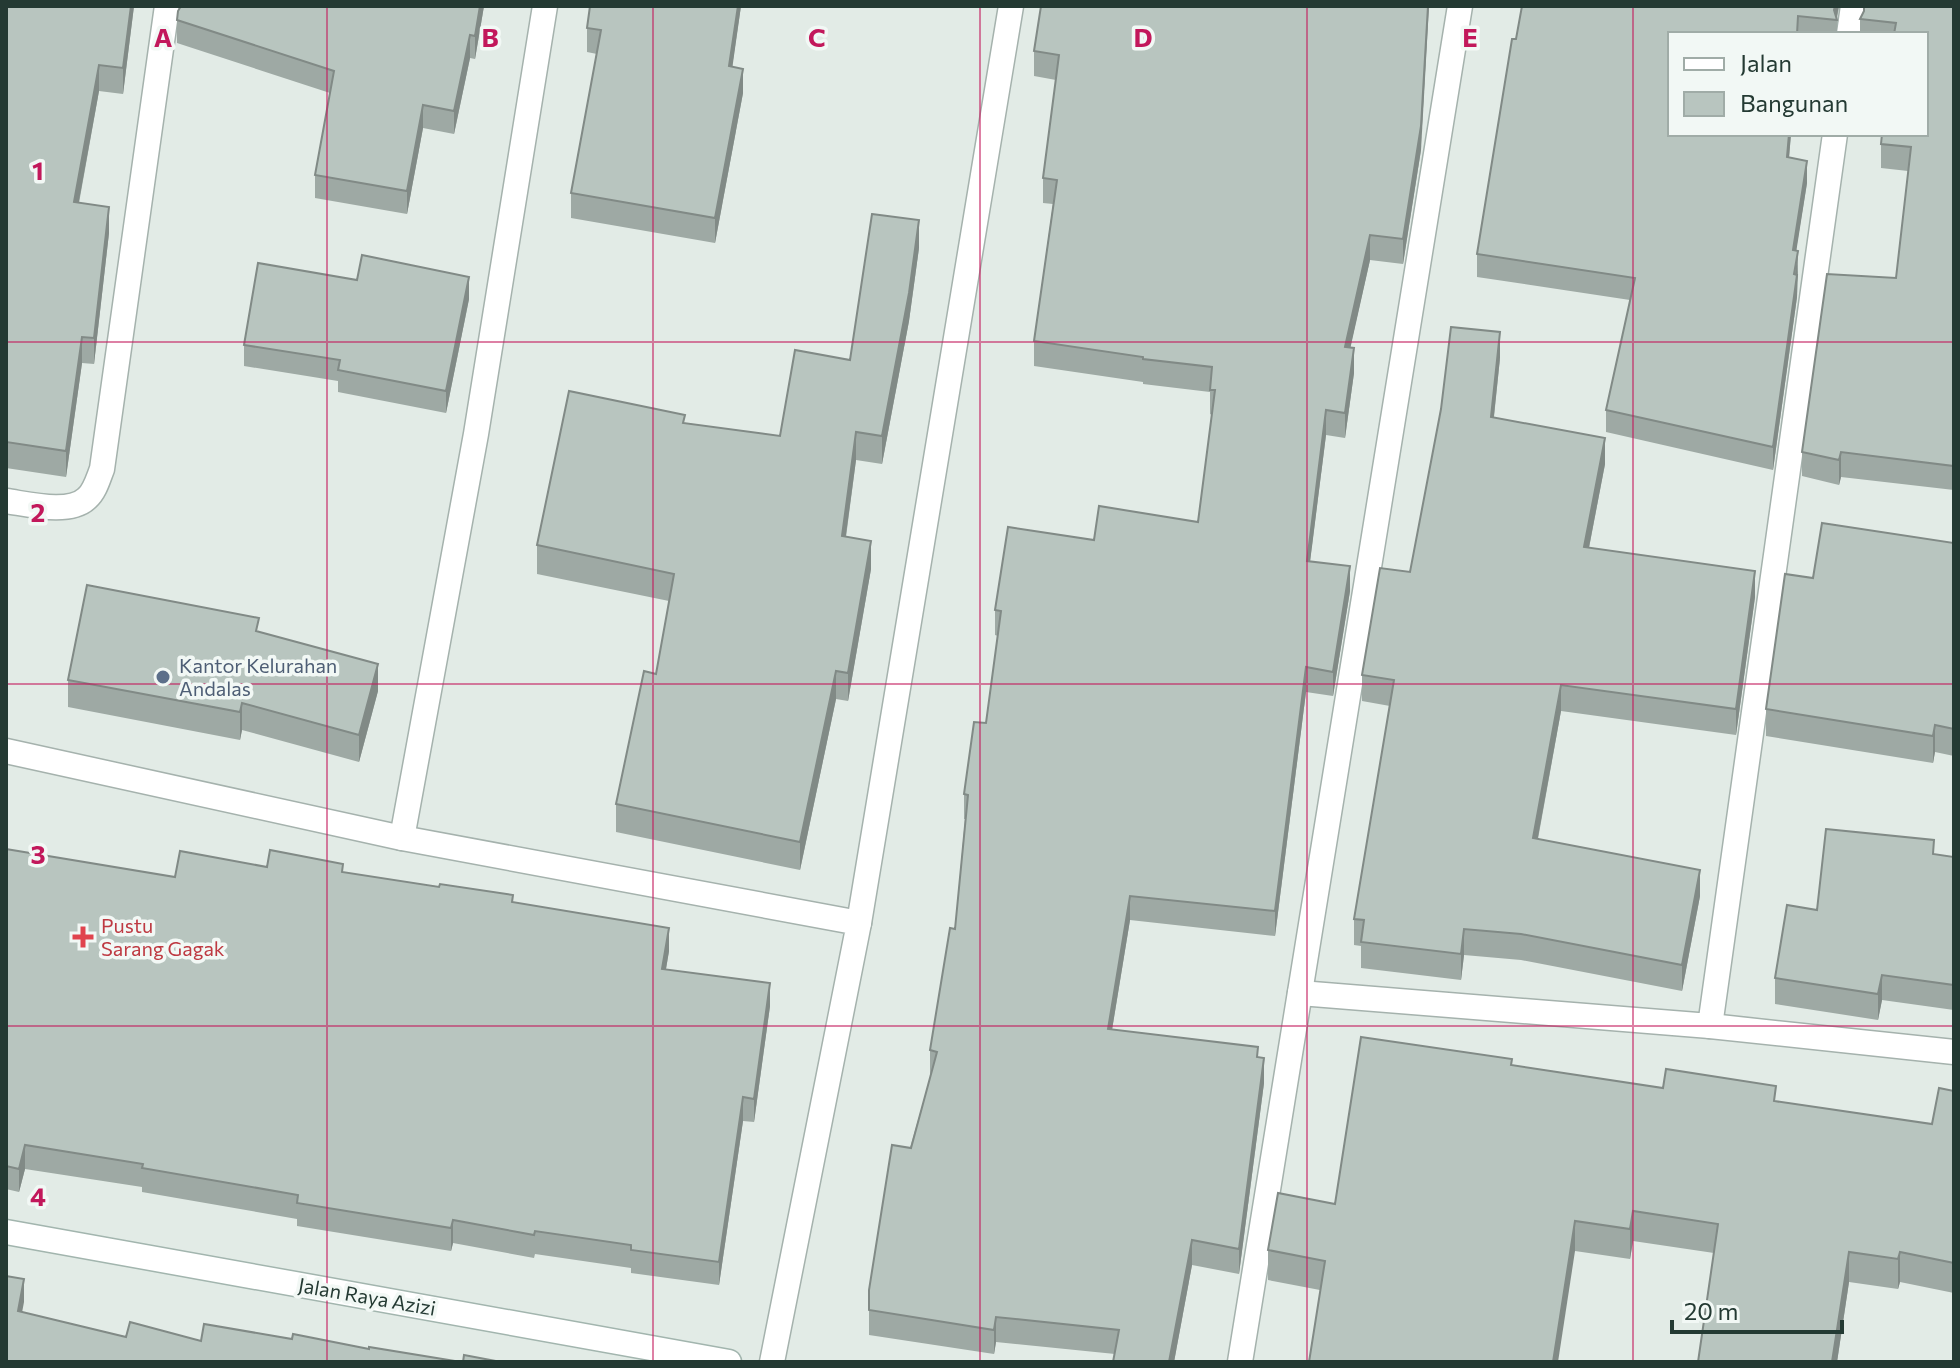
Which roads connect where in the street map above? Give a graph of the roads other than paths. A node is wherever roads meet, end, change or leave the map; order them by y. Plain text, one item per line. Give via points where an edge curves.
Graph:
1 (167, 6) edge
2 (545, 6) edge
3 (1011, 6) edge
4 (1460, 6) edge
5 (1853, 6) edge
6 (1849, 32) edge
7 (1835, 136) edge
8 (6, 501) edge
9 (6, 751) edge
10 (402, 838) junction
11 (859, 923) junction
12 (1300, 993) junction
13 (1710, 1026) junction
14 (1954, 1052) edge
15 (6, 1232) edge
16 (729, 1362) edge
17 (772, 1362) edge
18 (1240, 1362) edge

1 - 8 street via 102,469 86,500 72,506
2 - 10 street via 476,434
3 - 11 street
4 - 12 street
5 - 6 street
7 - 13 street
9 - 10 street
10 - 11 street
11 - 17 street
12 - 13 street
12 - 18 street
13 - 14 street
15 - 16 street, Jalan Raya Azizi

